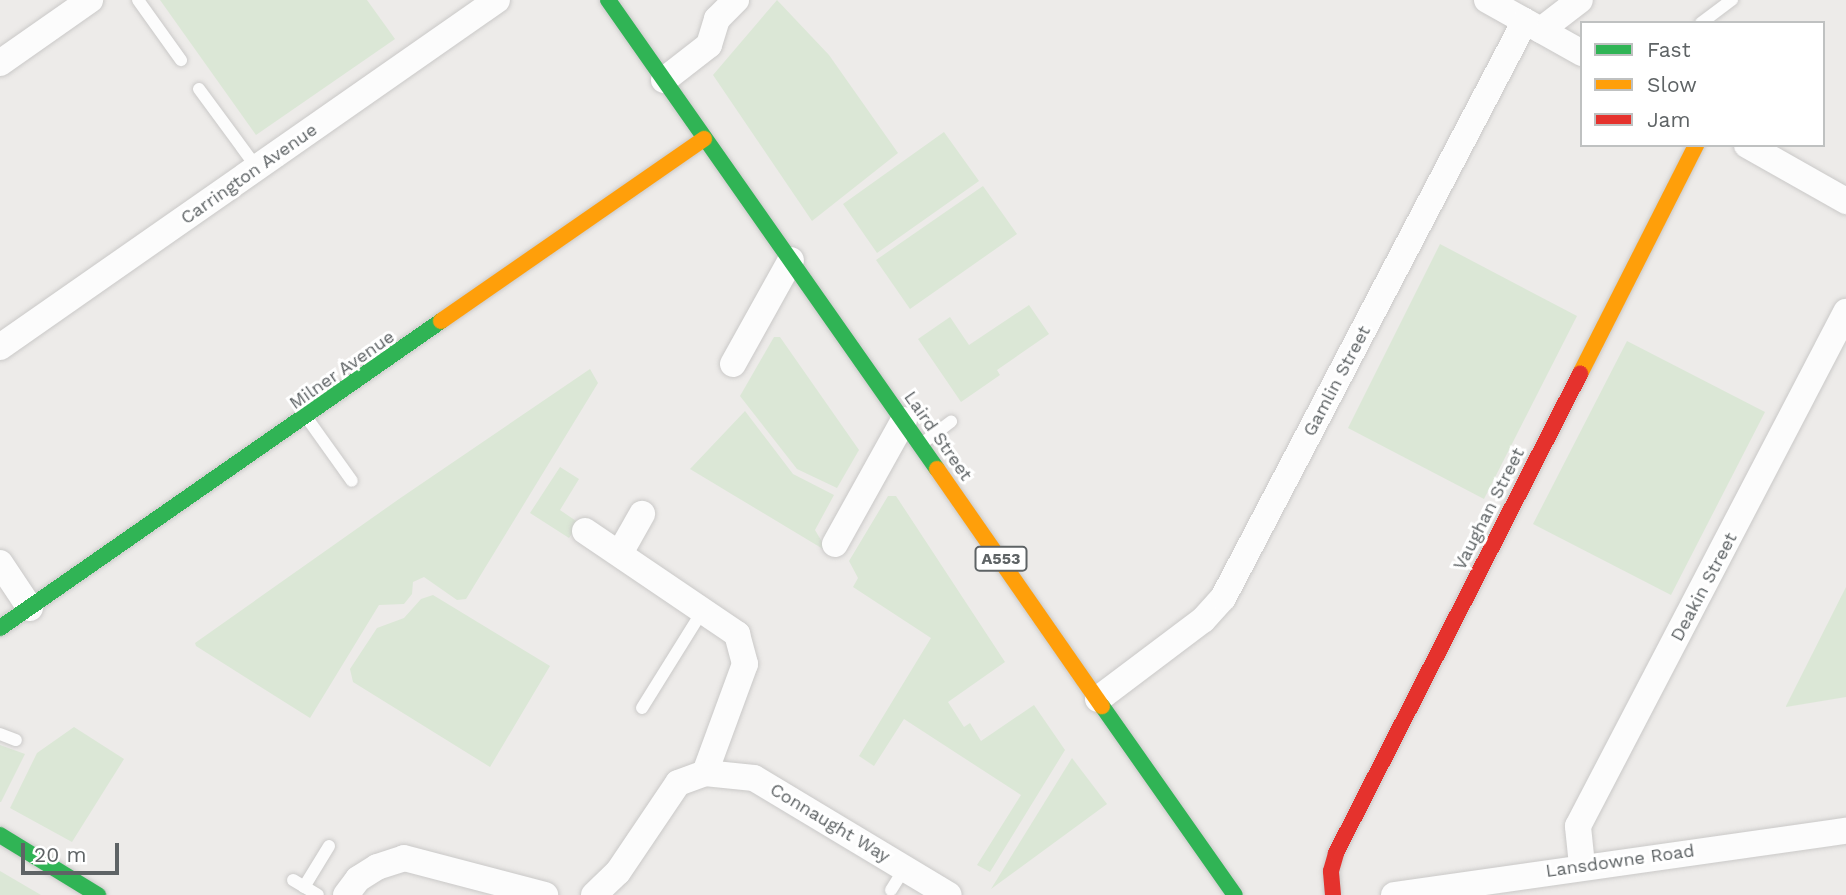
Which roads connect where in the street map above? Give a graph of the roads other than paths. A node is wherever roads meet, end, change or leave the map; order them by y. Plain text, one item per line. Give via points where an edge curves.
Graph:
1 (90, 0) edge
2 (138, 0) edge
3 (497, 0) edge
4 (608, 0) edge
5 (736, 0) edge
6 (1487, 0) edge
7 (1580, 0) edge
8 (1732, 0) edge
9 (1704, 21) edge
10 (1533, 25) junction
11 (1580, 52) edge
12 (181, 60) dead end
13 (0, 63) edge
14 (664, 80) junction
15 (199, 89) dead end
16 (704, 139) junction
17 (1695, 147) edge
18 (1751, 147) edge
19 (257, 169) junction
20 (1846, 201) edge
21 (791, 260) junction
22 (1846, 312) edge
23 (0, 347) edge
24 (733, 364) dead end
25 (307, 418) junction
26 (904, 419) junction
27 (951, 422) dead end
28 (921, 445) junction
29 (352, 481) dead end
30 (642, 513) dead end
31 (585, 531) dead end
32 (835, 544) dead end
33 (620, 553) junction
34 (0, 563) edge
35 (704, 607) junction
36 (30, 608) junction
37 (0, 628) edge
38 (1098, 699) junction
39 (642, 708) dead end
40 (0, 734) edge
41 (16, 740) dead end
42 (705, 773) junction
43 (1846, 831) edge
44 (0, 835) edge
45 (329, 846) dead end
46 (1582, 865) junction
47 (98, 895) edge
48 (318, 895) edge
49 (346, 895) edge
50 (545, 895) edge
51 (594, 895) edge
52 (949, 895) edge
53 (1234, 895) edge
54 (1334, 895) edge
55 (1394, 895) edge

1 - 13 street
2 - 12 lane
3 - 19 street, Carrington Avenue
4 - 14 street, Laird Street / A553 via 624,13
5 - 14 street via 717,19 709,46
6 - 10 street
7 - 10 street
8 - 9 lane
10 - 11 street
10 - 38 street, Gamlin Street via 1223,598 1203,620
14 - 16 street, Laird Street / A553
15 - 19 lane
16 - 21 street, Laird Street / A553
16 - 25 street, Milner Avenue
17 - 54 street, Vaughan Street via 1336,853 1331,871
18 - 20 street
19 - 23 street, Carrington Avenue
21 - 24 street
21 - 26 street, Laird Street / A553
22 - 46 street, Deakin Street via 1578,826
25 - 29 lane
25 - 36 street, Milner Avenue
26 - 28 street, Laird Street / A553
26 - 32 street
27 - 28 lane
28 - 38 street, Laird Street / A553
30 - 33 street
31 - 33 street
33 - 35 street
34 - 36 street
35 - 39 lane
35 - 42 street via 737,634 745,664
36 - 37 street, Milner Avenue
38 - 53 street, Laird Street / A553
40 - 41 lane
42 - 51 street via 678,783 618,872
42 - 52 street, Connaught Way via 754,778 898,879
43 - 46 street, Lansdowne Road
44 - 47 street
45 - 48 lane via 299,883
46 - 55 street, Lansdowne Road
49 - 50 street via 358,879 404,858

